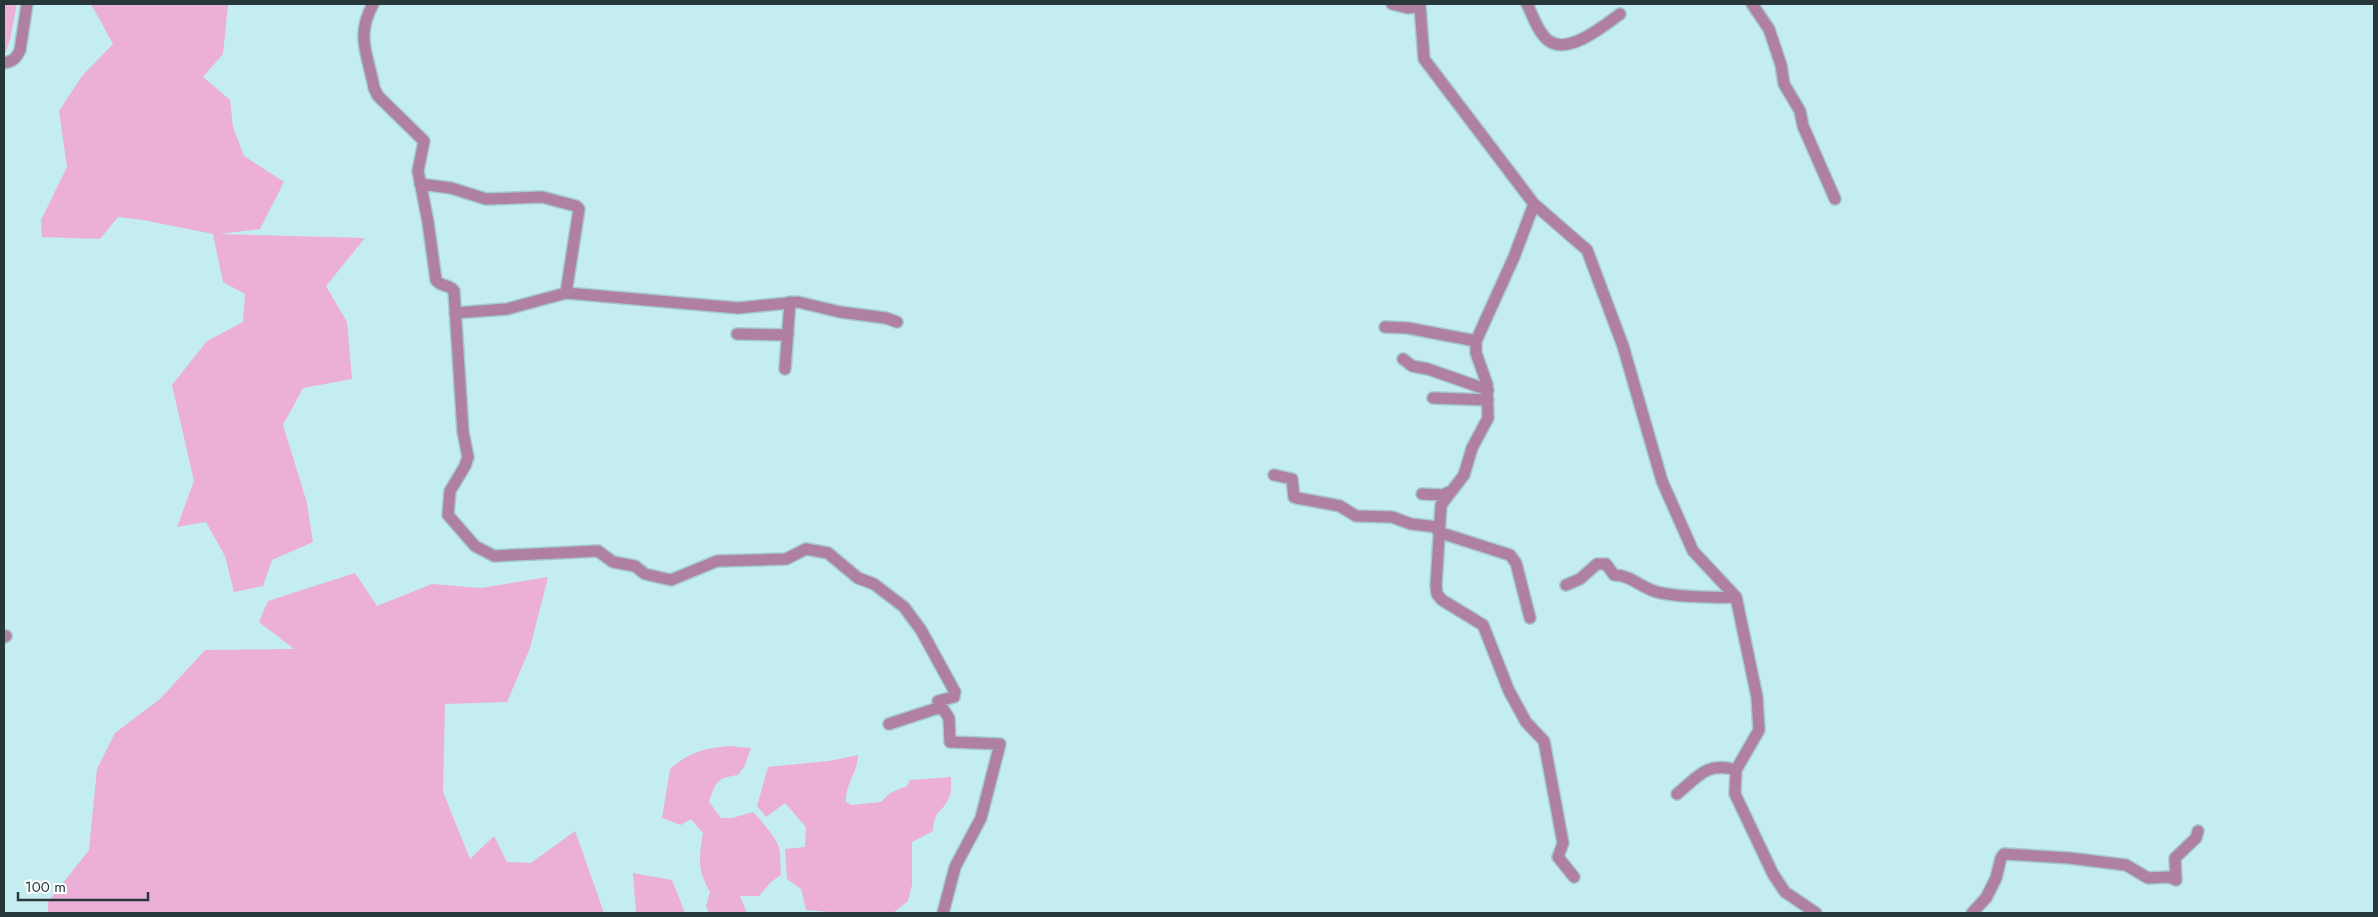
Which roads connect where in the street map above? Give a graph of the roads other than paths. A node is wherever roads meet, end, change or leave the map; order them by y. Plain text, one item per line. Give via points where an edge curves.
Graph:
1 (27, 4) edge
2 (373, 4) edge
3 (1392, 4) edge
4 (1527, 4) edge
5 (1752, 4) edge
6 (1419, 5) edge
7 (1620, 14) dead end
8 (4, 63) edge
9 (420, 184) junction
10 (1835, 199) dead end
11 (1534, 204) junction
12 (566, 292) junction
13 (790, 302) junction
14 (456, 313) junction
15 (897, 322) dead end
16 (1385, 328) dead end
17 (737, 334) dead end
18 (788, 334) junction
19 (1476, 341) junction
20 (1403, 359) dead end
21 (786, 369) dead end
22 (1488, 395) junction
23 (1433, 398) dead end
24 (1274, 475) dead end
25 (1449, 492) junction
26 (1422, 494) dead end
27 (1438, 530) junction
28 (1566, 585) dead end
29 (1736, 597) junction
30 (1530, 618) dead end
31 (941, 707) junction
32 (889, 724) dead end
33 (1736, 770) junction
34 (1677, 794) dead end
35 (2198, 831) dead end
36 (1574, 877) dead end
37 (943, 913) edge
38 (1816, 913) edge
39 (1972, 913) edge

1 - 8 street via 20,50 11,62
2 - 9 street via 366,17 362,37 374,88 378,96 424,141 418,168
3 - 6 street via 1408,8
4 - 7 street via 1538,28 1547,40 1554,43 1588,37
5 - 10 street via 1769,29 1784,84 1800,111 1803,126
6 - 11 street via 1424,60
9 - 12 street via 451,188 486,199 542,198 578,208
9 - 14 street via 436,280 453,288
11 - 19 street
11 - 29 street via 1587,250 1623,346 1662,481 1693,551
12 - 13 street via 738,308
12 - 14 street via 507,309
13 - 15 street
13 - 18 street
14 - 31 street via 462,432 468,457 450,491 448,515 475,546 494,556 598,550 613,562 635,566 645,574 671,580 717,561 786,559 806,549 828,553 858,578 874,584 904,607 921,630 955,692 954,697 938,701
16 - 19 street via 1408,328
17 - 18 street
18 - 21 street
19 - 22 street via 1476,353 1484,371
20 - 22 street via 1412,366 1428,369
22 - 23 street
22 - 25 street via 1488,418 1472,448 1464,475
24 - 27 street via 1292,479 1294,497 1340,506 1356,516 1389,517
25 - 26 street via 1443,496
25 - 27 street via 1441,505
27 - 30 street via 1510,555 1516,564
27 - 36 street via 1437,594 1483,625 1509,692 1526,722 1544,741 1562,840 1558,857
28 - 29 street via 1580,579 1597,564 1606,564 1614,575 1626,576 1658,592
29 - 33 street via 1758,697 1759,730
31 - 32 street
31 - 37 street via 949,718 950,742 998,743 1000,747 981,818 955,868
33 - 34 street via 1713,768 1699,774
33 - 38 street via 1735,794 1773,874 1785,892
35 - 39 street via 2196,838 2175,858 2176,880 2148,878 2126,865 2004,854 1986,898

